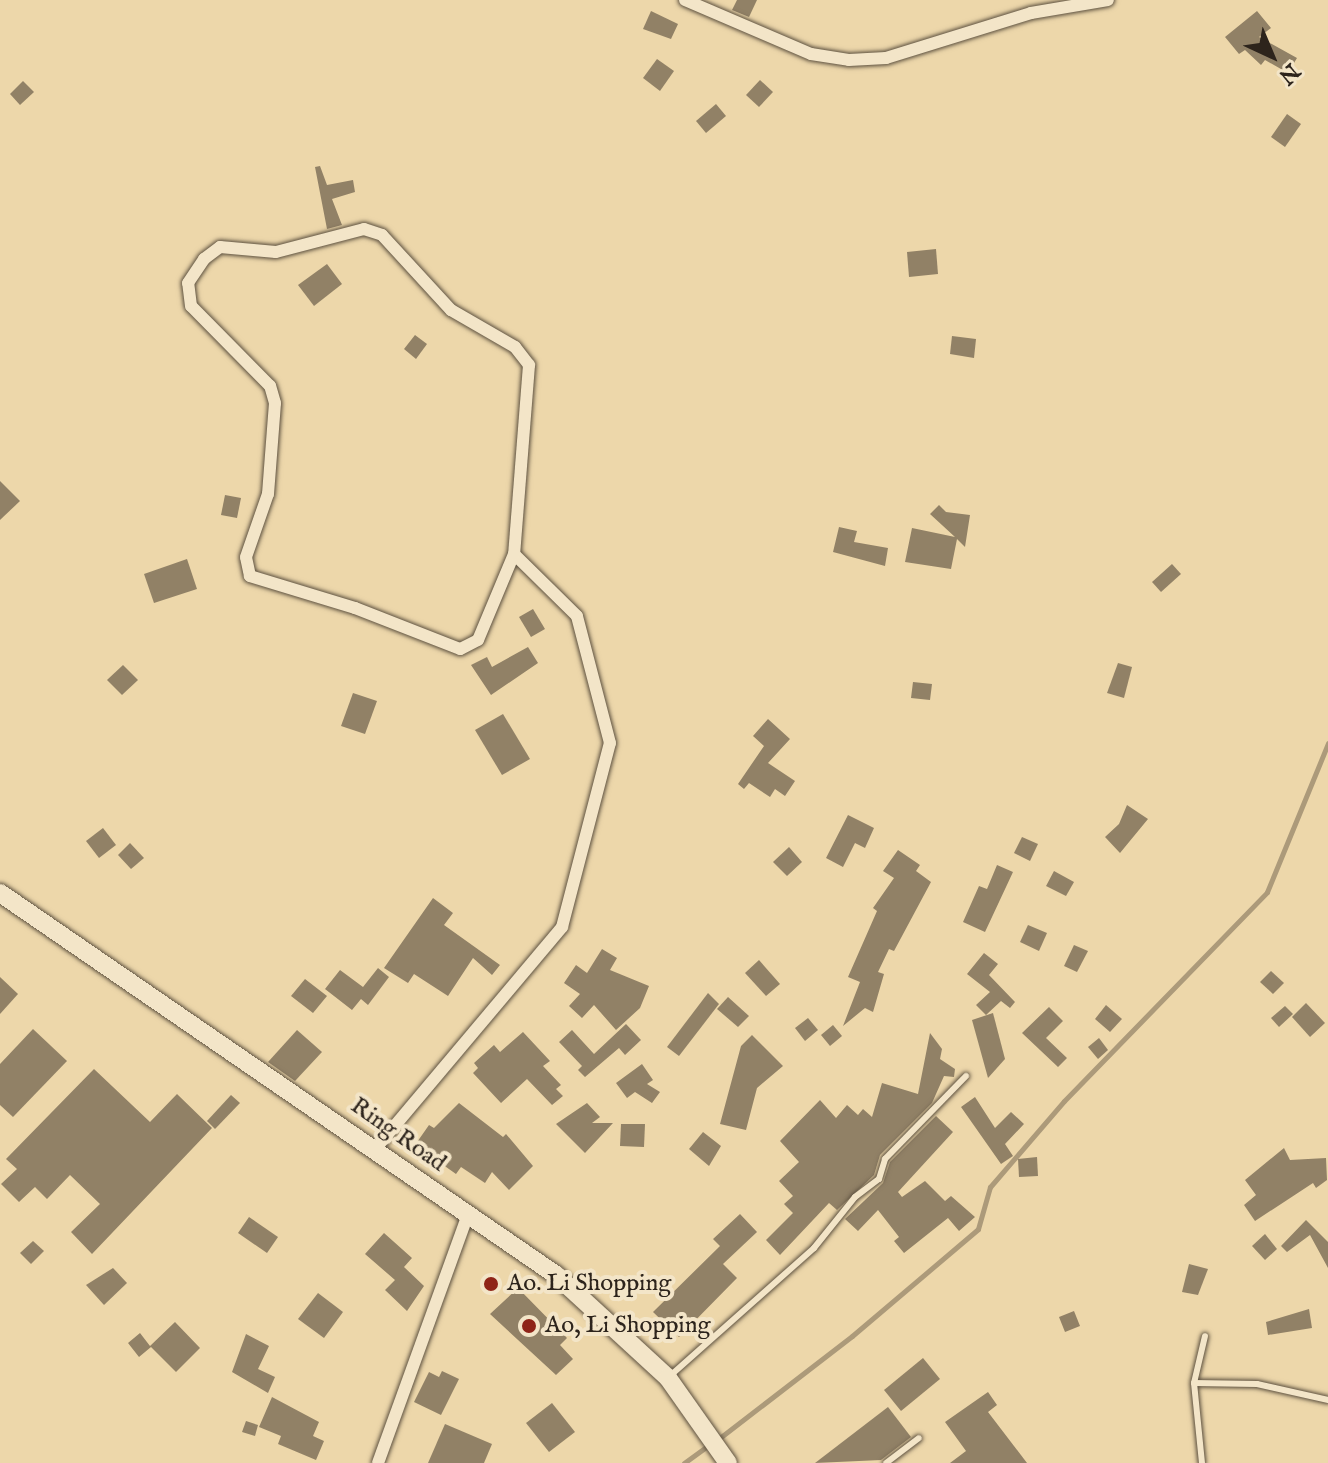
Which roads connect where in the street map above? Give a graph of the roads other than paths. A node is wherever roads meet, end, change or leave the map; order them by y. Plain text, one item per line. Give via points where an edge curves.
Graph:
1 (685, 0) edge
2 (1108, 0) edge
3 (514, 554) junction
4 (0, 893) edge
5 (966, 1076) dead end
6 (376, 1148) junction
7 (468, 1215) junction
8 (1205, 1336) dead end
9 (668, 1378) junction
10 (1194, 1383) junction
11 (1328, 1400) edge
12 (919, 1438) dead end
13 (725, 1459) edge
14 (378, 1463) edge
15 (886, 1463) edge
16 (1202, 1463) edge

1 - 2 street via 811,54 849,60 886,58 1031,13
3 - 3 street via 529,365 515,347 451,310 382,235 364,229 276,252 220,247 204,259 188,283 191,306 270,386 275,403 268,494 246,557 250,576 355,608 460,649 478,640
3 - 6 street via 577,616 610,743 562,927
4 - 6 main road, Ring Road
5 - 9 lane via 885,1159 879,1179 855,1197 814,1248
6 - 7 main road, Ring Road
7 - 9 main road, Ring Road via 556,1275
7 - 14 street
8 - 10 lane
9 - 13 main road, Ring Road
10 - 11 lane via 1257,1384
10 - 16 lane
12 - 15 lane

